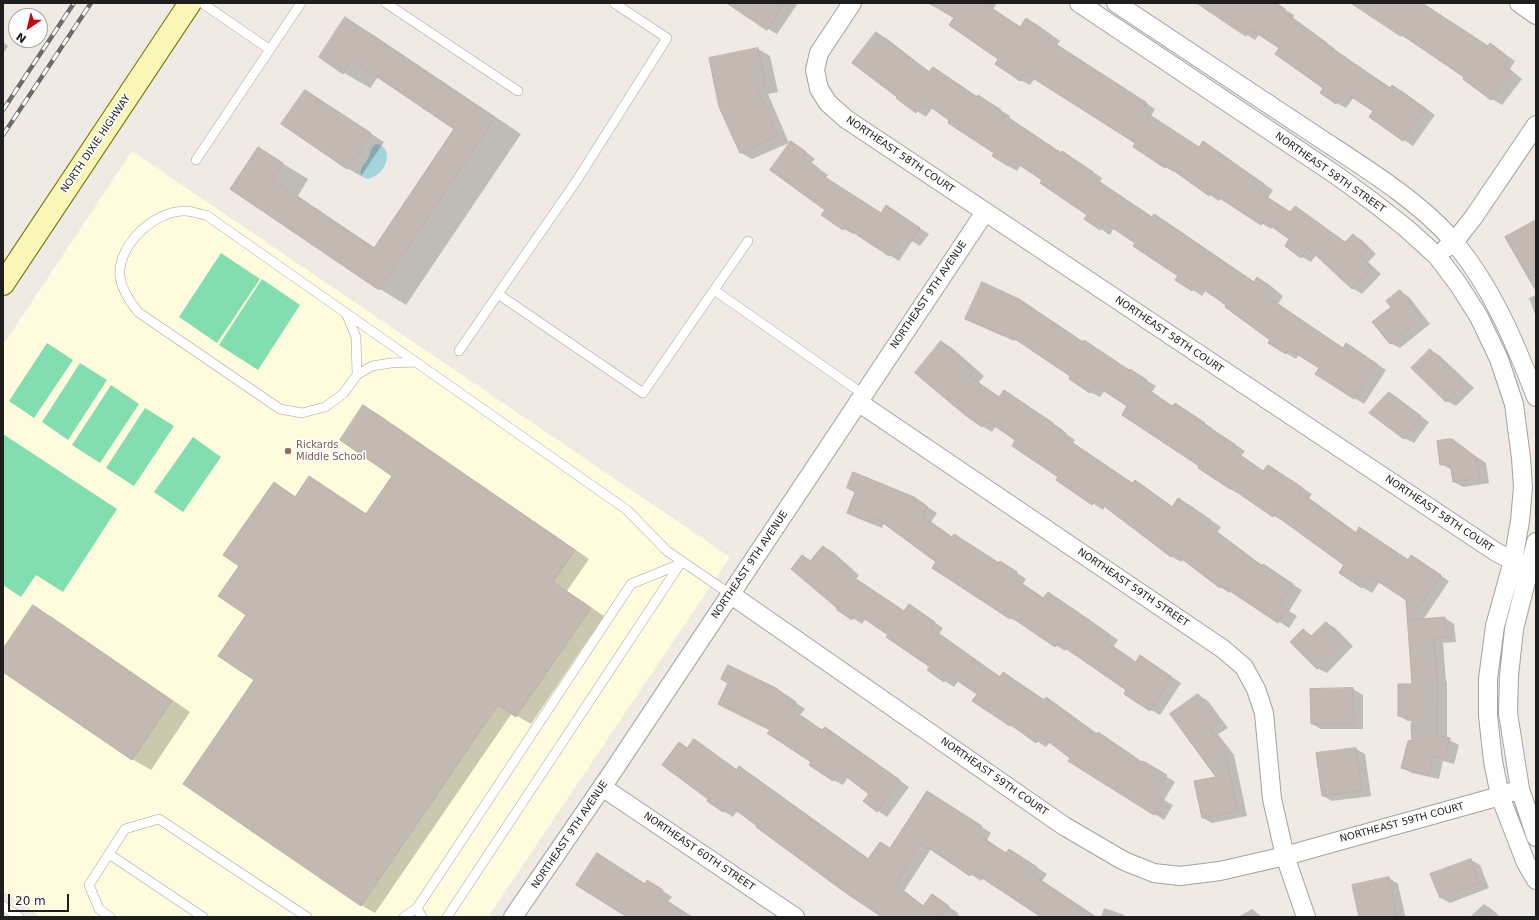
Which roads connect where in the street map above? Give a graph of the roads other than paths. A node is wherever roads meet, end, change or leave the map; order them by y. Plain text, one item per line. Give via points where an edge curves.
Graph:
1 (190, 3) edge
2 (202, 3) edge
3 (301, 3) edge
4 (386, 3) edge
5 (614, 3) edge
6 (852, 3) edge
7 (1079, 3) edge
8 (1116, 3) edge
9 (1518, 3) edge
10 (1536, 15) edge
11 (269, 49) junction
12 (518, 91) dead end
13 (1536, 125) edge
14 (196, 160) dead end
15 (985, 212) junction
16 (748, 241) dead end
17 (1454, 242) junction
18 (1437, 256) junction
19 (3, 284) edge
20 (714, 290) junction
21 (498, 294) junction
22 (346, 313) junction
23 (459, 351) dead end
24 (416, 362) junction
25 (357, 375) junction
26 (1536, 397) edge
27 (861, 398) junction
28 (1514, 404) junction
29 (1536, 542) edge
30 (681, 563) junction
31 (1521, 564) junction
32 (730, 594) junction
33 (602, 787) junction
34 (1520, 789) junction
35 (1500, 796) junction
36 (1536, 837) edge
37 (109, 854) junction
38 (1285, 856) junction
39 (1536, 880) edge
40 (3, 906) edge
41 (417, 908) junction
42 (19, 917) edge
43 (110, 917) edge
44 (203, 917) edge
45 (307, 917) edge
46 (404, 917) edge
47 (422, 917) edge
48 (448, 917) edge
49 (513, 917) edge
50 (795, 917) edge
51 (1306, 917) edge

1 - 19 main road, NORTH DIXIE HIGHWAY
2 - 11 lane
3 - 11 lane
4 - 12 lane
5 - 21 lane via 667,38 578,180
6 - 15 street, NORTHEAST 58TH COURT via 819,53 815,70 819,90 828,103 846,119
7 - 18 street, NORTHEAST 58TH STREET via 1336,175
8 - 17 street via 1348,157 1403,196
9 - 10 street
11 - 14 lane
13 - 17 street
15 - 27 street, NORTHEAST 9TH AVENUE
15 - 31 street, NORTHEAST 58TH COURT via 1496,552
16 - 20 lane
17 - 18 street
17 - 26 street via 1493,301 1522,360
18 - 28 street, NORTHEAST 58TH STREET via 1479,317 1499,359
20 - 21 lane via 643,393
20 - 27 lane
21 - 23 lane
22 - 24 lane
22 - 25 lane via 356,337
22 - 25 lane via 206,215 184,211 167,214 148,224 135,237 124,254 120,276 127,299 138,312 280,408 302,413 326,407 343,394
24 - 25 lane via 372,366
24 - 30 lane via 627,510
26 - 28 street
27 - 32 street, NORTHEAST 9TH AVENUE
27 - 38 street, NORTHEAST 59TH STREET via 1244,666 1256,689 1264,713 1272,799
28 - 31 street via 1523,487 1520,521
29 - 31 street
30 - 32 lane
30 - 41 lane via 631,584
30 - 48 lane
31 - 34 street via 1509,676 1508,713
31 - 35 street via 1495,626 1488,679 1488,716
32 - 33 street, NORTHEAST 9TH AVENUE
32 - 38 street, NORTHEAST 59TH COURT via 1064,826 1124,861 1154,873 1180,876 1220,871
33 - 49 street, NORTHEAST 9TH AVENUE
33 - 50 street, NORTHEAST 60TH STREET
34 - 35 street, NORTHEAST 59TH COURT
34 - 36 street
35 - 38 street, NORTHEAST 59TH COURT
35 - 39 street via 1526,863
37 - 43 lane via 89,885 99,909
37 - 44 lane
37 - 45 lane via 125,829 159,819
38 - 51 street
40 - 42 lane
41 - 46 lane
41 - 47 lane

